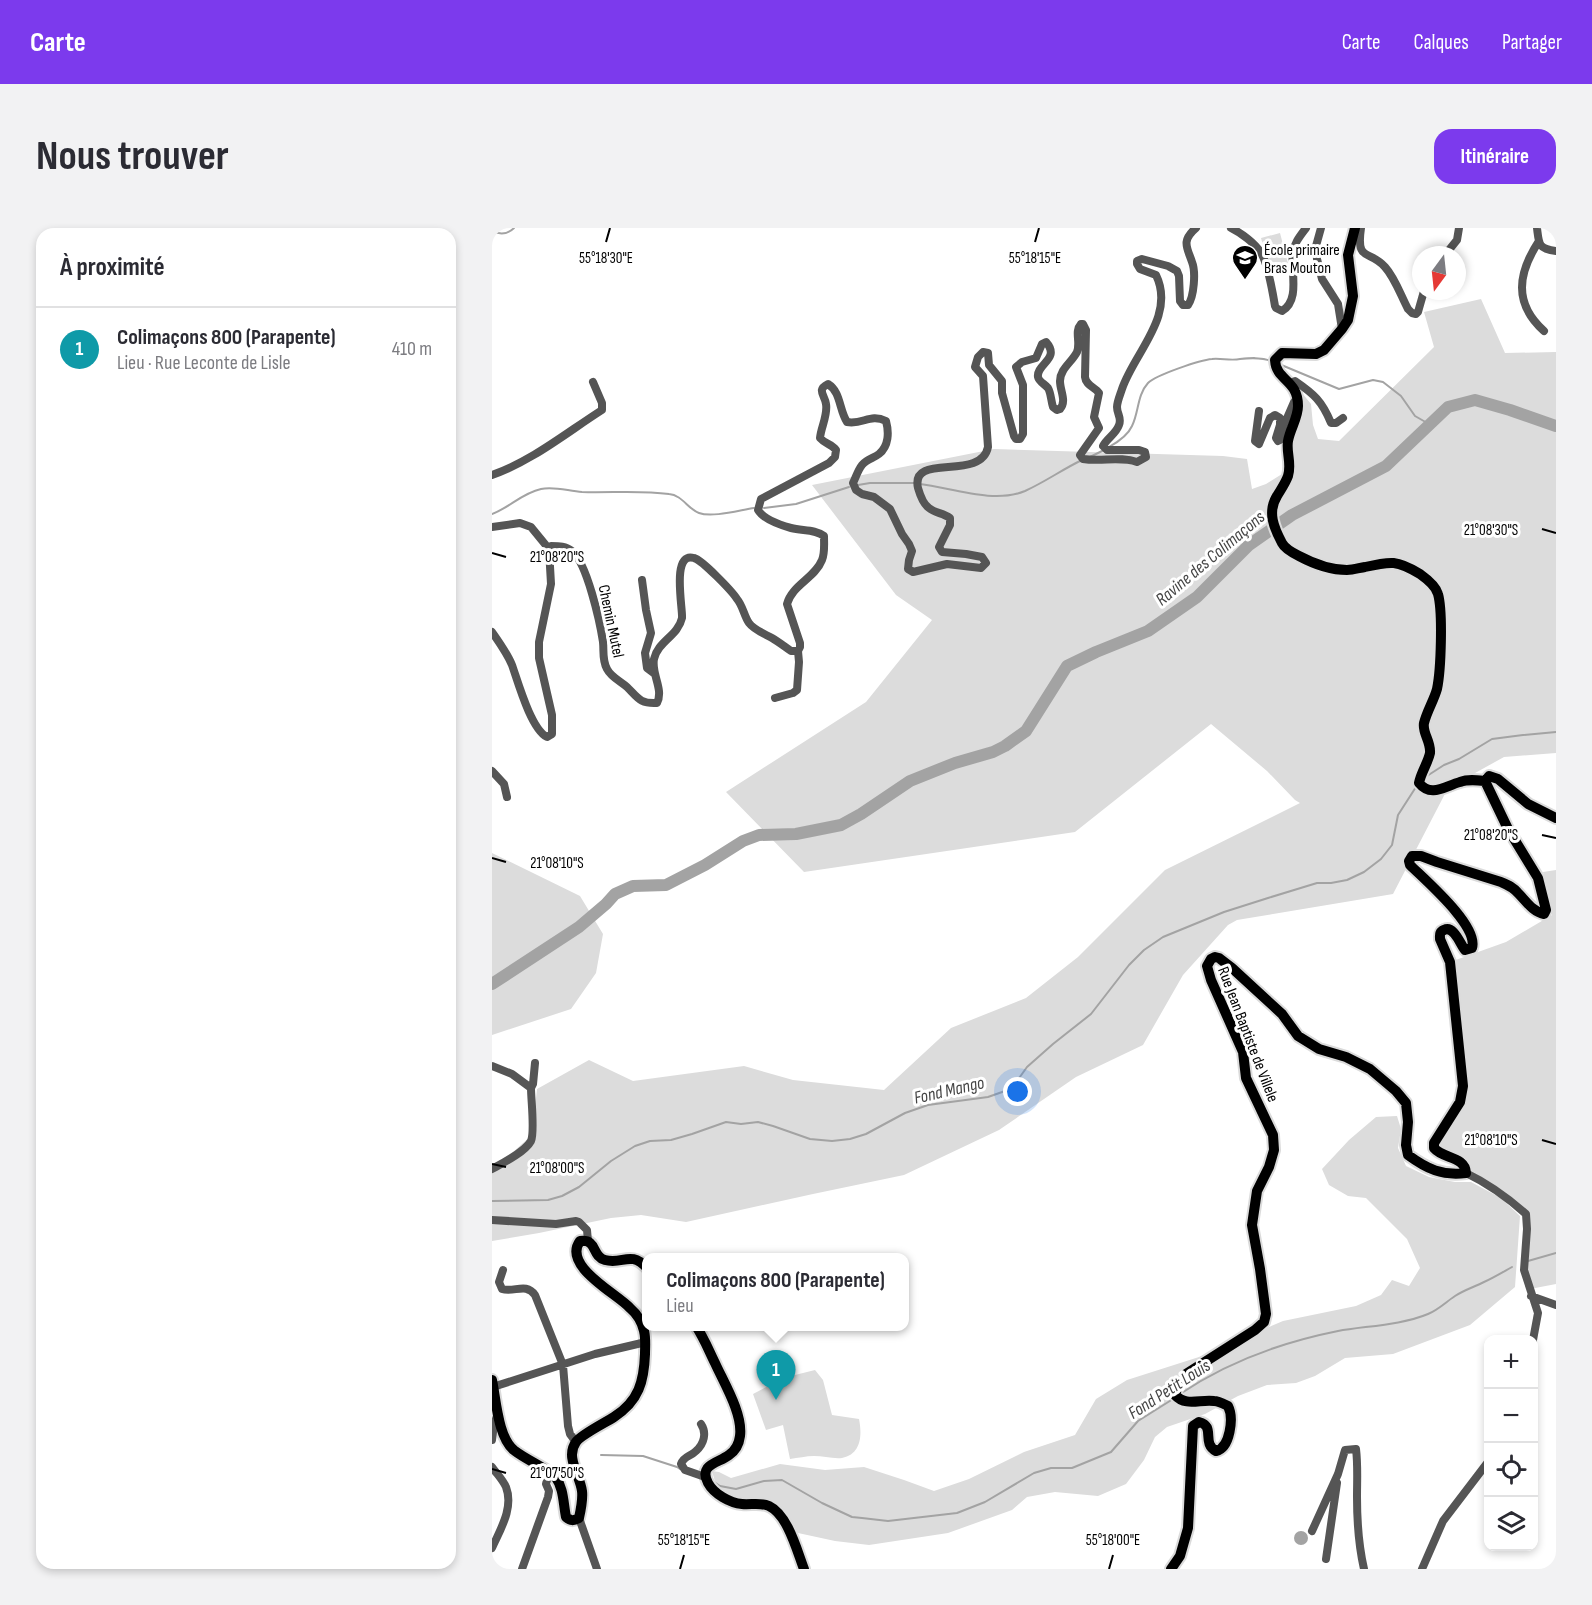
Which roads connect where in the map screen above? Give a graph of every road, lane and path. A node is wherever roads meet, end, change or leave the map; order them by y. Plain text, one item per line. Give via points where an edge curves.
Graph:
1 (1196, 228) edge
2 (1231, 228) edge
3 (1306, 228) edge
4 (1321, 228) edge
5 (1355, 228) edge
6 (1361, 228) edge
7 (1460, 228) edge
8 (1536, 228) edge
9 (1539, 242) junction
10 (1452, 246) edge
11 (1556, 251) edge
12 (1421, 300) edge
13 (1342, 329) junction
14 (1544, 331) dead end
15 (593, 381) dead end
16 (1291, 383) junction
17 (1298, 402) junction
18 (1259, 411) dead end
19 (1343, 418) dead end
20 (492, 475) edge
21 (492, 526) edge
22 (549, 549) junction
23 (642, 580) dead end
24 (492, 632) edge
25 (798, 651) junction
26 (655, 674) junction
27 (775, 698) dead end
28 (492, 771) edge
29 (1485, 781) junction
30 (507, 797) dead end
31 (1556, 818) edge
32 (535, 1063) dead end
33 (492, 1066) edge
34 (531, 1088) junction
35 (492, 1169) edge
36 (1466, 1173) junction
37 (492, 1220) edge
38 (588, 1241) junction
39 (642, 1263) edge
40 (503, 1270) dead end
41 (1531, 1296) junction
42 (1556, 1305) edge
43 (642, 1324) edge
44 (644, 1331) edge
45 (698, 1331) edge
46 (1534, 1335) edge
47 (646, 1342) junction
48 (563, 1365) junction
49 (493, 1384) edge
50 (498, 1414) junction
51 (700, 1424) dead end
52 (492, 1440) edge
53 (576, 1442) junction
54 (492, 1467) edge
55 (1484, 1467) edge
56 (549, 1472) junction
57 (1338, 1474) junction
58 (705, 1476) junction
59 (579, 1518) junction
60 (1312, 1531) dead end
61 (492, 1548) edge
62 (1326, 1559) dead end
63 (522, 1569) edge
64 (597, 1569) edge
65 (804, 1569) edge
66 (1171, 1569) edge
67 (1364, 1569) edge
68 (1422, 1569) edge

1 - 25 street via 1186,243 1194,272 1188,305 1180,301 1179,276 1173,268 1137,261 1140,269 1156,275 1161,302 1154,328 1121,391 1119,425 1103,446 1107,450 1145,452 1142,460 1089,460 1080,455 1099,428 1094,417 1099,393 1085,377 1083,324 1077,328 1076,352 1061,376 1064,403 1060,409 1053,407 1048,389 1038,376 1049,357 1046,342 1036,358 1016,367 1023,385 1020,439 1014,436 1002,381 989,365 988,353 983,351 978,357 975,367 983,376 987,454 968,465 925,470 916,480 925,505 950,518 939,547 942,552 982,557 986,563 981,568 947,564 913,572 908,569 912,550 890,509 856,490 853,483 862,465 885,447 886,421 879,417 847,422 833,387 824,386 826,408 820,438 833,446 835,457 829,464 761,499 758,510 770,520 824,536 824,558 788,598 800,643
2 - 3 street via 1262,255 1275,306 1282,311 1293,291 1293,249
4 - 13 street via 1316,246 1319,270 1338,304
5 - 13 main road via 1348,255 1353,296
6 - 12 street via 1362,252 1388,270 1408,309 1416,314
7 - 10 street
8 - 9 street
9 - 11 street via 1544,249
9 - 14 street via 1526,265 1521,290 1530,315
13 - 16 main road via 1316,354 1278,356 1277,371
15 - 20 street via 602,410 542,451
16 - 17 main road
16 - 19 street via 1295,381 1314,395 1330,423
17 - 18 street via 1294,402 1278,441 1280,418 1275,415 1259,444 1255,441
17 - 29 main road via 1287,443 1288,474 1270,515 1283,545 1312,563 1332,569 1395,562 1427,579 1438,591 1440,670 1424,723 1430,755 1419,783 1430,791 1438,791 1474,779
21 - 22 street via 520,523 531,527
22 - 24 street via 550,584 539,642 552,715 552,734 547,737 537,725 511,663
22 - 26 street, Chemin Mutel via 566,547 583,567 596,609 603,660 611,675 638,700 648,704 659,700
23 - 26 street via 651,633 645,648 646,661 647,668
25 - 26 street, Chemin Mutel via 791,651 750,624 737,598 703,564 690,558 680,571 682,618 657,651 653,661
25 - 27 street via 798,690
28 - 30 street via 504,784
29 - 31 main road via 1489,776 1498,779 1528,804
29 - 36 main road via 1538,878 1544,914 1501,882 1421,856 1412,856 1409,861 1447,901 1473,939 1474,945 1466,950 1454,932 1446,929 1440,935 1450,962 1463,1086 1460,1101 1434,1148 1462,1162
32 - 34 street
33 - 34 street
34 - 35 street via 531,1141
36 - 41 street via 1526,1214 1524,1270
36 - 66 main road, Rue Jean Baptiste de Villele via 1440,1173 1408,1155 1406,1103 1396,1091 1370,1069 1319,1049 1298,1036 1282,1014 1232,968 1219,958 1211,959 1207,966 1211,980 1243,1052 1246,1078 1273,1135 1274,1150 1257,1191 1252,1225 1266,1314 1255,1330 1186,1374 1177,1389 1178,1397 1188,1402 1213,1401 1228,1406 1232,1420 1221,1450 1211,1448 1206,1425 1199,1422 1192,1428 1188,1528 1180,1556
37 - 38 street via 556,1224 576,1221 587,1230
38 - 39 main road via 601,1259 632,1258
38 - 43 main road via 580,1241 575,1250 583,1267 630,1307
40 - 48 street via 499,1282 502,1289 525,1288 535,1295
41 - 42 street
41 - 46 street via 1538,1313
44 - 47 main road
45 - 58 main road via 734,1404 740,1428 736,1448 729,1456 712,1463
47 - 48 street
47 - 53 main road via 644,1374 630,1403
48 - 49 street
48 - 53 street via 568,1426
49 - 50 main road
50 - 52 street
50 - 56 main road via 510,1446
51 - 58 street via 705,1433 701,1444 684,1458 681,1467
53 - 59 main road via 572,1458 582,1490
54 - 61 street via 504,1484 508,1502
55 - 68 street via 1443,1521
56 - 59 main road via 559,1482 566,1517
56 - 63 street via 548,1497
57 - 60 street
57 - 62 street
57 - 67 street via 1345,1450 1356,1449
58 - 65 main road via 713,1490 730,1501 770,1507 779,1515 788,1527
59 - 64 street

